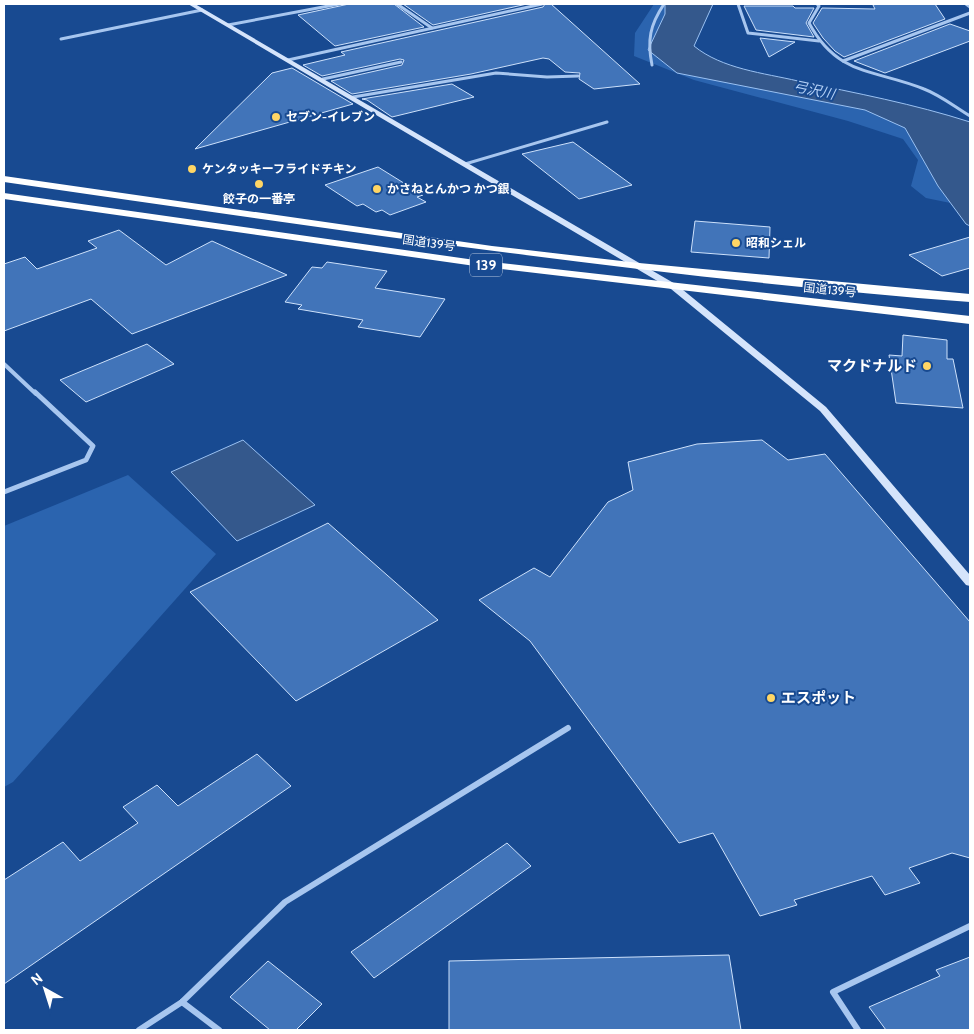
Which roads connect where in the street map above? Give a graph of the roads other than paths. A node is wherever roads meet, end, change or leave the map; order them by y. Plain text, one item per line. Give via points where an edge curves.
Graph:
1 (191, 4) edge
2 (339, 4) edge
3 (397, 4) edge
4 (542, 4) edge
5 (664, 4) edge
6 (738, 4) edge
7 (817, 4) edge
8 (966, 4) edge
9 (970, 7) edge
10 (202, 10) junction
11 (970, 14) edge
12 (228, 25) junction
13 (432, 28) junction
14 (61, 39) dead end
15 (818, 41) junction
16 (288, 60) junction
17 (843, 61) junction
18 (401, 62) dead end
19 (652, 65) dead end
20 (578, 76) dead end
21 (322, 79) junction
22 (353, 97) junction
23 (970, 116) edge
24 (607, 122) dead end
25 (465, 164) junction
26 (4, 179) edge
27 (4, 196) edge
28 (640, 266) junction
29 (674, 286) junction
30 (970, 298) edge
31 (970, 320) edge
32 (4, 364) edge
33 (4, 492) edge
34 (970, 582) edge
35 (568, 728) dead end
36 (970, 926) edge
37 (182, 1002) junction
38 (139, 1030) edge
39 (219, 1030) edge
40 (858, 1030) edge

1 - 10 street
2 - 12 street
3 - 13 street
4 - 13 street
5 - 19 street via 653,19 647,38
6 - 15 street via 748,34
7 - 15 street via 819,6 809,23
8 - 9 street
10 - 12 street
10 - 14 street
11 - 17 street
12 - 16 street
13 - 16 street
15 - 17 street
16 - 21 street
17 - 23 street via 860,71 924,89
18 - 21 street
20 - 22 street via 496,73
21 - 22 street
22 - 25 street
24 - 25 street
25 - 28 street
26 - 28 highway, 国道139号 / 139 via 492,249
27 - 29 highway, 国道139号 / 139 via 476,264
28 - 29 street
28 - 30 highway, 国道139号 / 139
29 - 31 highway, 国道139号 / 139
29 - 34 street via 823,409
32 - 33 street via 93,446 86,460
35 - 37 street via 284,902
36 - 40 street via 833,992
37 - 38 street
37 - 39 street

